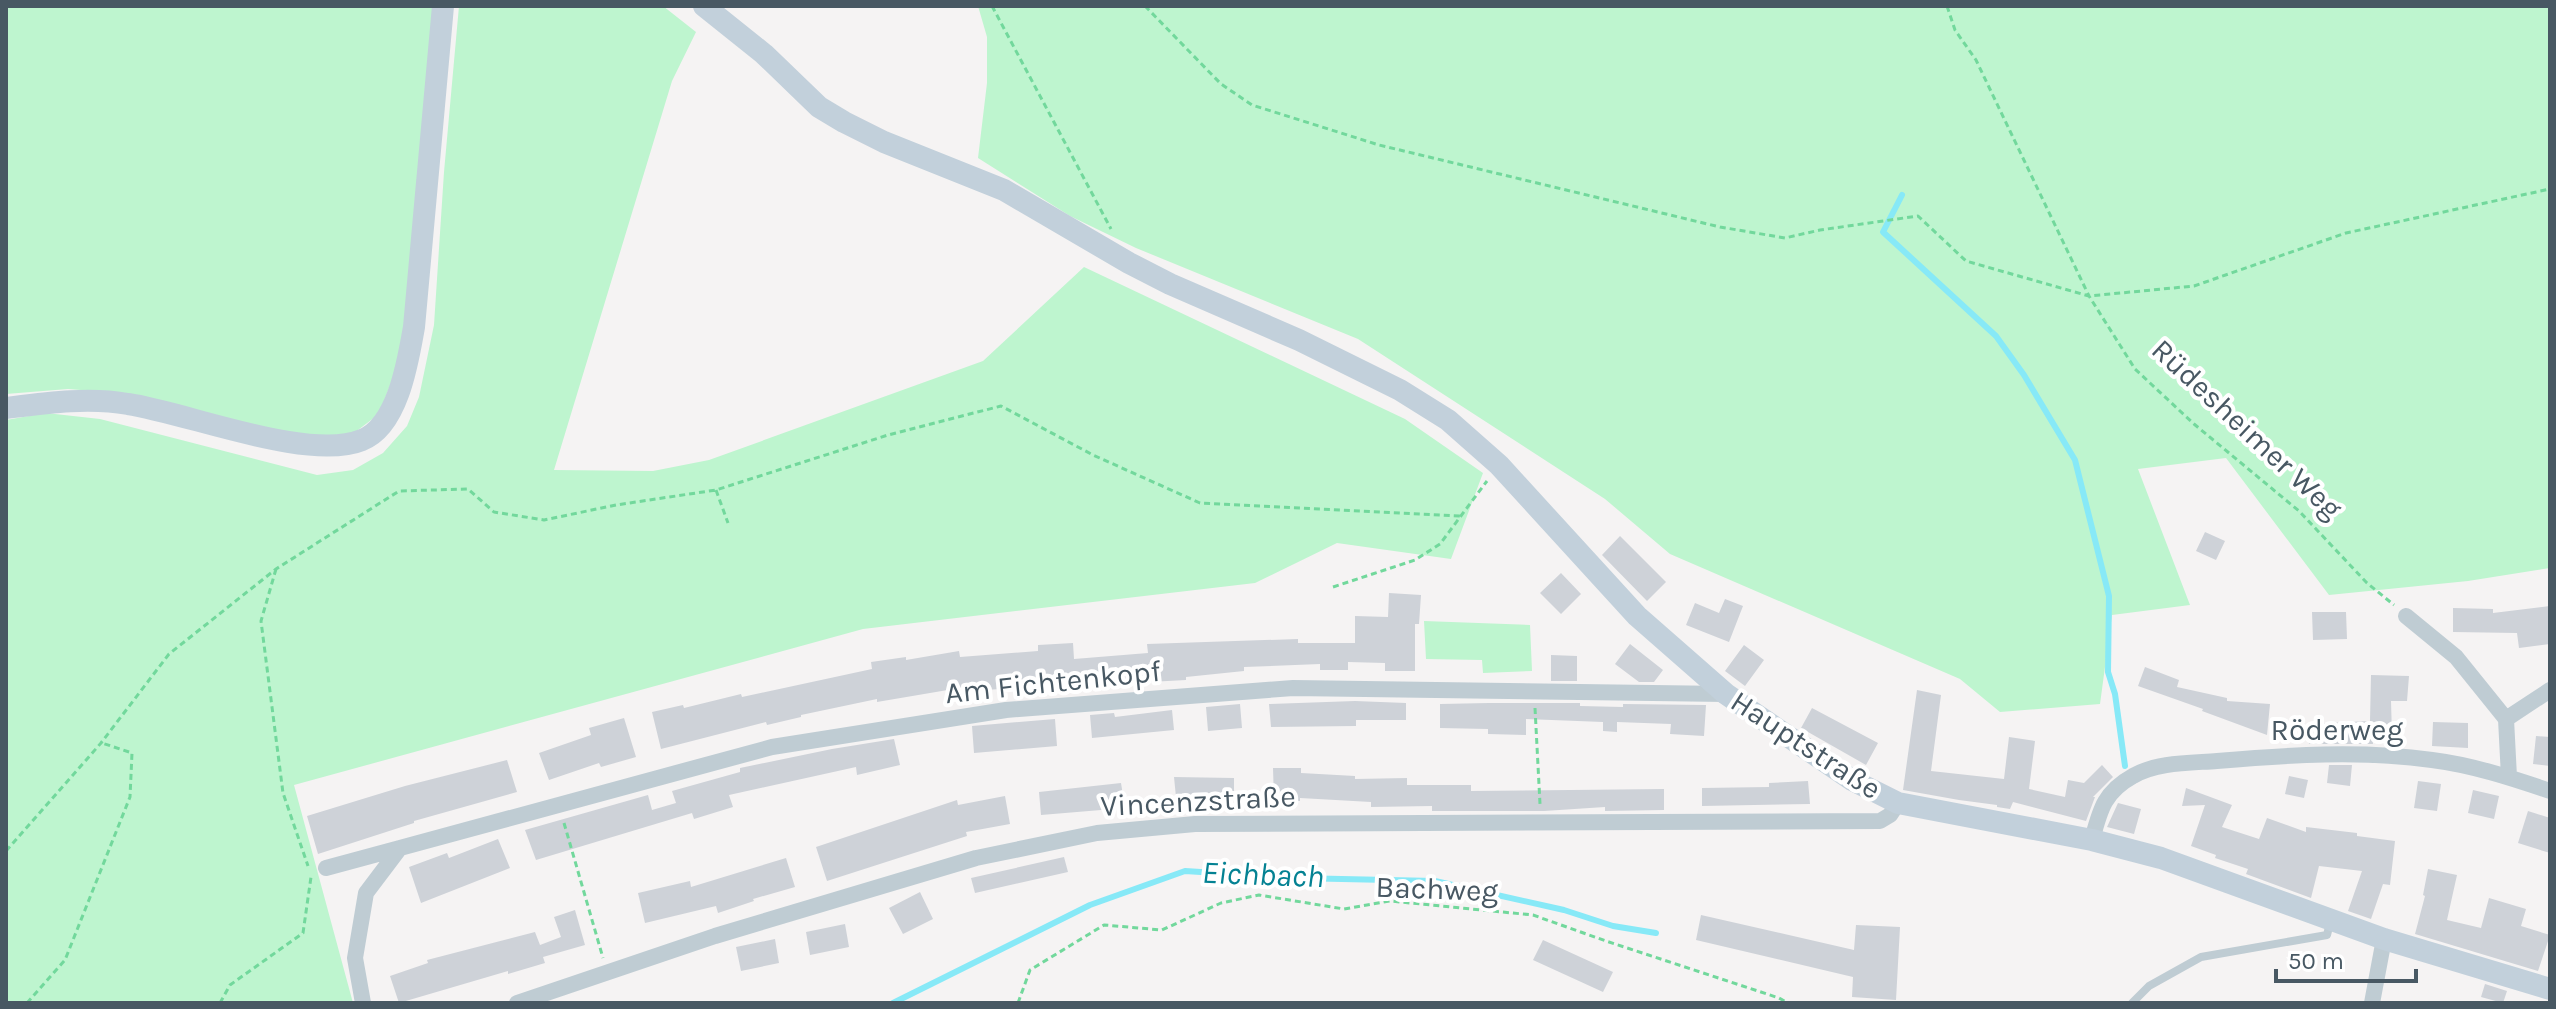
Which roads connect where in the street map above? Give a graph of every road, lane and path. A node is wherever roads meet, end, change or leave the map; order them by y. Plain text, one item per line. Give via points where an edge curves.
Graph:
1 (443, 6) edge
2 (704, 6) edge
3 (992, 6) edge
4 (1145, 6) edge
5 (1947, 6) edge
6 (2550, 189) edge
7 (1129, 263) junction
8 (2089, 296) junction
9 (6, 408) edge
10 (1499, 465) junction
11 (716, 490) junction
12 (1460, 516) junction
13 (728, 523) dead end
14 (276, 569) junction
15 (1333, 587) dead end
16 (2406, 616) joint
17 (2550, 690) edge
18 (1534, 692) junction
19 (1726, 694) junction
20 (2506, 719) junction
21 (101, 743) junction
22 (2509, 777) junction
23 (2550, 791) edge
24 (1898, 803) junction
25 (559, 806) junction
26 (1541, 824) junction
27 (2092, 840) junction
28 (400, 848) junction
29 (6, 851) edge
30 (326, 868) dead end
31 (2331, 921) junction
32 (2384, 939) junction
33 (599, 942) dead end
34 (2550, 989) edge
35 (27, 1003) edge
36 (220, 1003) edge
37 (363, 1003) edge
38 (517, 1003) edge
39 (1018, 1003) edge
40 (1788, 1003) edge
41 (2132, 1003) edge
42 (2372, 1003) edge

1 - 9 street via 414,327 402,382 377,430 364,440 337,447 304,445 128,404 80,401
2 - 7 street, Hauptstraße via 819,107 884,142 1004,190
3 - 7 path
4 - 8 path via 1221,84 1252,105 1379,145 1785,238 1918,216 1966,261
5 - 8 path, Rüdesheimer Weg
6 - 8 path via 2346,233 2194,286
7 - 10 street, Hauptstraße via 1400,390 1448,420
8 - 16 path, Rüdesheimer Weg via 2135,369 2299,511
10 - 12 path
10 - 19 street, Hauptstraße via 1637,616
11 - 12 path via 888,435 1001,406 1200,503
11 - 13 path
11 - 14 path via 544,520 494,512 468,489 399,491
12 - 15 path via 1440,544 1415,560
14 - 21 path via 169,654
14 - 36 path via 261,621 283,793 312,878 303,933 230,985
16 - 20 street via 2456,657
17 - 20 street
18 - 19 street, Am Fichtenkopf
18 - 25 street, Am Fichtenkopf via 1293,688 1006,710 772,747
18 - 26 path
19 - 24 street, Hauptstraße via 1852,780
20 - 22 street
21 - 29 path
21 - 35 path via 132,753 130,797 65,960
22 - 23 street, Röderweg
22 - 27 street, Röderweg via 2433,760 2358,754 2165,765 2115,788 2100,811
24 - 26 street, Vincenzstraße via 1880,821
24 - 27 street, Hauptstraße
25 - 28 street, Am Fichtenkopf
25 - 33 path
26 - 38 street, Vincenzstraße via 1195,824 1097,833 976,858 715,936
27 - 31 street, Hauptstraße via 2161,858
28 - 30 street, Am Fichtenkopf
28 - 37 street via 366,893 355,958
31 - 32 street, Hauptstraße
31 - 41 lane via 2327,935 2201,957 2149,986
32 - 34 street, Hauptstraße
32 - 42 street
39 - 40 path, Bachweg via 1030,970 1104,925 1162,930 1221,903 1259,895 1344,909 1390,901 1533,915

